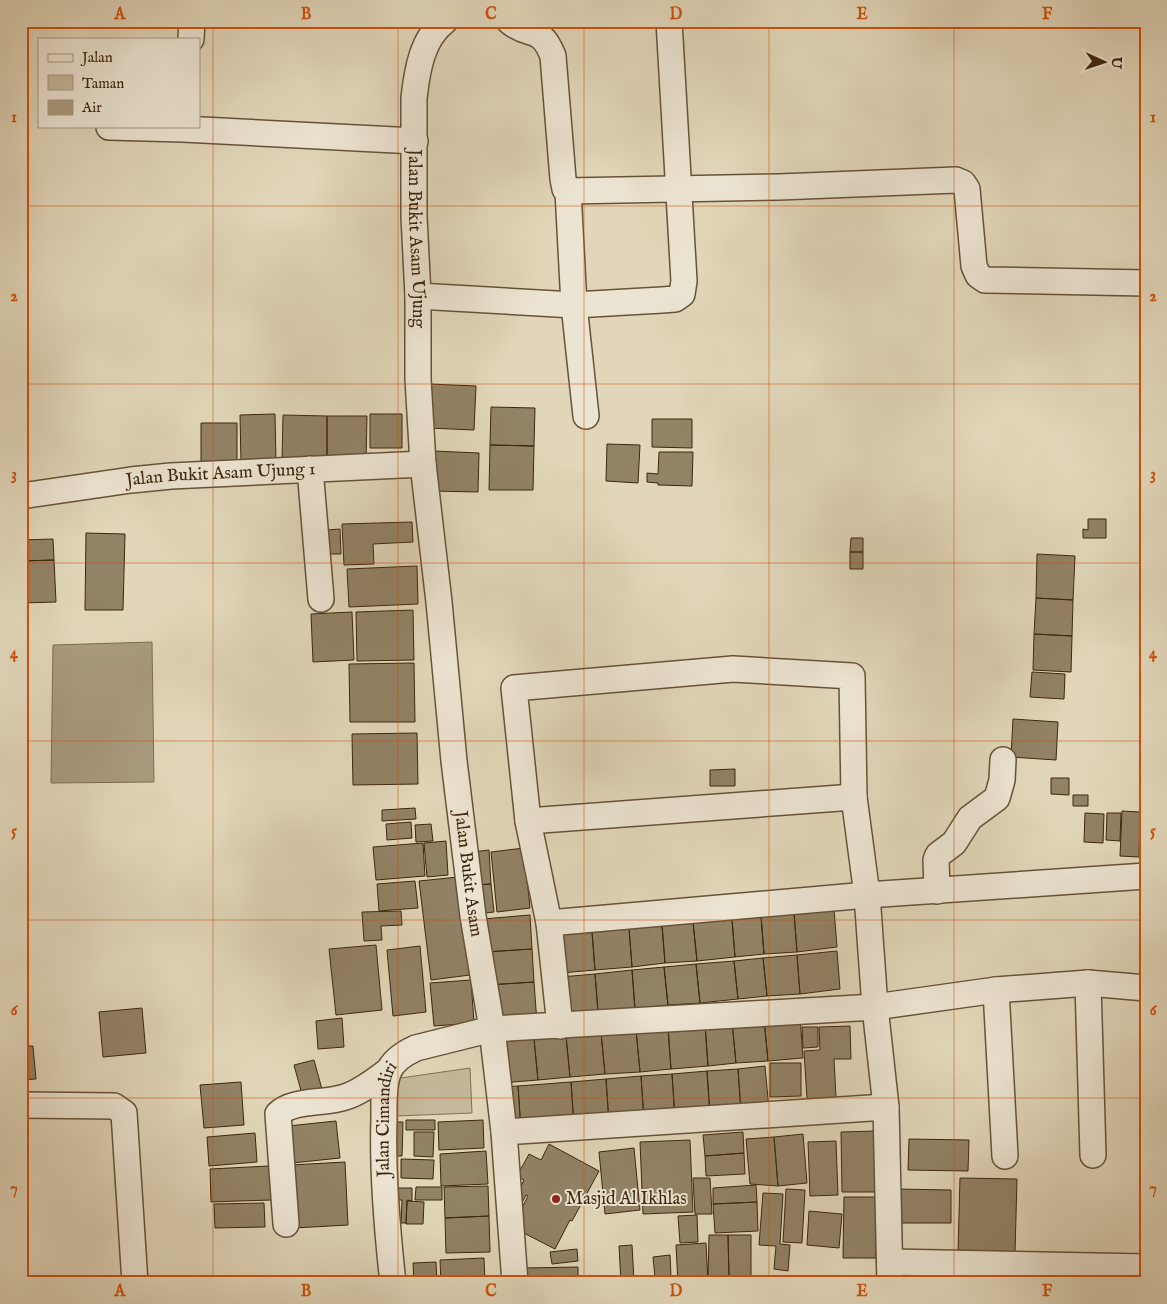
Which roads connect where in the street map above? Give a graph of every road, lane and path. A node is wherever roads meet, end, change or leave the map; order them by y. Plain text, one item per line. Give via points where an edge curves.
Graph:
1 (192, 21) edge
2 (444, 21) edge
3 (510, 21) edge
4 (669, 21) edge
5 (191, 38) edge
6 (183, 128) edge
7 (415, 142) junction
8 (678, 190) junction
9 (568, 191) junction
10 (1146, 283) edge
11 (418, 296) junction
12 (574, 305) junction
13 (586, 416) dead end
14 (423, 464) junction
15 (310, 469) junction
16 (21, 496) edge
17 (321, 599) dead end
18 (1003, 760) dead end
19 (854, 797) junction
20 (528, 821) junction
21 (1146, 876) edge
22 (937, 891) junction
23 (867, 895) junction
24 (548, 923) junction
25 (1088, 983) junction
26 (1146, 988) edge
27 (996, 990) junction
28 (875, 1007) junction
29 (560, 1026) junction
30 (492, 1030) junction
31 (388, 1071) junction
32 (21, 1105) edge
33 (886, 1107) junction
34 (504, 1132) junction
35 (1093, 1155) dead end
36 (1005, 1156) dead end
37 (286, 1224) dead end
38 (1146, 1267) edge
39 (890, 1272) edge
40 (135, 1283) edge
41 (393, 1283) edge
42 (515, 1283) edge

1 - 5 street
2 - 7 street, Jalan Bukit Asam Ujung via 432,34 421,60 414,98
3 - 9 street via 544,38 553,56 563,179
4 - 8 street
6 - 7 street
7 - 11 street, Jalan Bukit Asam Ujung
8 - 9 street
8 - 10 street via 956,180 967,189 974,266 985,280
8 - 12 street via 682,294 675,299
9 - 12 street
11 - 12 street
11 - 14 street, Jalan Bukit Asam Ujung
12 - 13 street
14 - 15 street, Jalan Bukit Asam Ujung 1
14 - 30 street, Jalan Bukit Asam via 454,761 473,916
15 - 16 street, Jalan Bukit Asam Ujung 1 via 170,476
15 - 17 street
18 - 22 street via 997,798 970,818 954,843 938,855
19 - 20 street
19 - 20 street via 852,676 732,670 514,688
19 - 23 street
20 - 24 street
21 - 22 street
22 - 23 street
23 - 24 street
23 - 28 street
24 - 29 street
25 - 26 street, Jalan Cimandiri
25 - 27 street, Jalan Cimandiri
25 - 35 street
27 - 28 street, Jalan Cimandiri
27 - 36 street
28 - 29 street, Jalan Cimandiri
28 - 33 street
29 - 30 street, Jalan Cimandiri
30 - 31 street, Jalan Cimandiri via 416,1048 400,1057
30 - 34 street, Jalan Bukit Asam
31 - 37 street via 345,1097 289,1107 278,1114
31 - 41 street, Jalan Cimandiri via 383,1144
32 - 40 street via 114,1106 124,1113
33 - 34 street
33 - 39 street
34 - 42 street, Jalan Bukit Asam
38 - 39 street

